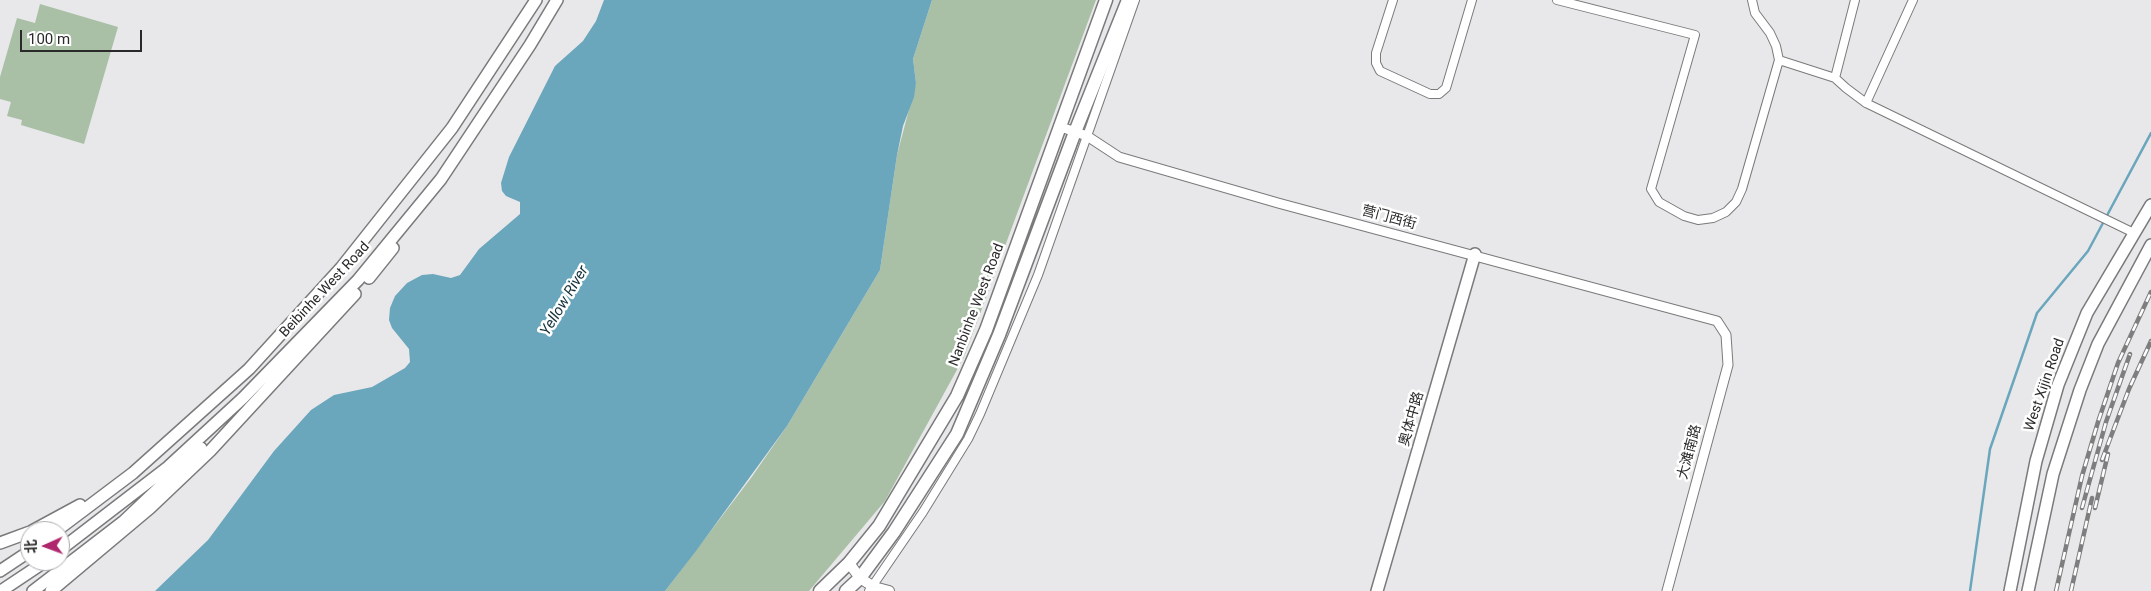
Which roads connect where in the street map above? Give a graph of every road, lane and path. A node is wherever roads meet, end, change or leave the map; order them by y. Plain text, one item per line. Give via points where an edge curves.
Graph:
1 (536, 0) edge
2 (557, 0) edge
3 (1106, 0) edge
4 (1128, 0) edge
5 (1136, 0) edge
6 (1393, 0) edge
7 (1472, 0) edge
8 (1557, 0) edge
9 (1752, 0) edge
10 (1855, 0) edge
11 (1913, 0) edge
12 (1779, 60) junction
13 (1835, 78) junction
14 (1866, 103) junction
15 (1062, 126) junction
16 (1081, 134) junction
17 (441, 179) junction
18 (2151, 205) edge
19 (2134, 233) junction
20 (2151, 246) edge
21 (1475, 254) junction
22 (1717, 321) joint
23 (242, 375) junction
24 (254, 387) junction
25 (243, 398) junction
26 (133, 473) junction
27 (53, 521) edge
28 (69, 521) edge
29 (20, 536) edge
30 (0, 542) edge
31 (70, 542) edge
32 (20, 558) edge
33 (849, 563) junction
34 (0, 571) edge
35 (31, 571) edge
36 (860, 578) junction
37 (871, 589) edge
38 (1, 591) edge
39 (33, 591) edge
40 (51, 591) edge
41 (820, 591) edge
42 (846, 591) edge
43 (889, 591) edge
44 (1377, 591) edge
45 (1667, 591) edge
46 (2010, 591) edge
47 (2028, 591) edge

1 - 23 main road, Beibinhe West Road via 452,128 341,268
2 - 17 main road, Beibinhe West Road
3 - 15 highway, Nanbinhe West Road
4 - 16 highway, Nanbinhe West Road
5 - 16 street, Nanbinhe West Road
6 - 7 street via 1376,53 1376,63 1380,71 1430,94 1439,94 1446,88
8 - 12 street via 1695,35 1651,183 1655,198 1684,216 1698,220 1726,212 1736,202
9 - 12 street via 1755,13 1776,46
10 - 13 street
11 - 14 street
12 - 13 street
13 - 14 street
14 - 19 street
15 - 16 street, 营门西街
15 - 33 highway, Nanbinhe West Road via 986,330 957,396 879,526
16 - 21 street, 营门西街 via 1119,158
16 - 36 highway, Nanbinhe West Road via 957,434
16 - 37 street, Nanbinhe West Road via 1038,275 980,414 928,504
17 - 24 main road, Beibinhe West Road via 358,280
17 - 40 main road via 383,262 241,418 150,508
18 - 19 main road, West Xijin Road
19 - 46 main road, West Xijin Road via 2088,313 2058,384 2036,461
20 - 47 main road via 2098,344 2080,390 2054,474
21 - 22 street, 营门西街
21 - 44 main road, 奥体中路
22 - 45 street, 大滩南路 via 1726,335 1728,365
23 - 24 main road
23 - 26 main road, Beibinhe West Road
24 - 25 main road, Beibinhe West Road
25 - 31 main road, Beibinhe West Road via 168,467
25 - 39 main road via 206,443 124,521
26 - 27 main road
26 - 28 main road, Beibinhe West Road
29 - 30 main road
32 - 34 main road
33 - 36 main road
33 - 41 highway, Nanbinhe West Road
35 - 38 main road
36 - 37 main road
36 - 42 highway, Nanbinhe West Road
37 - 43 main road

